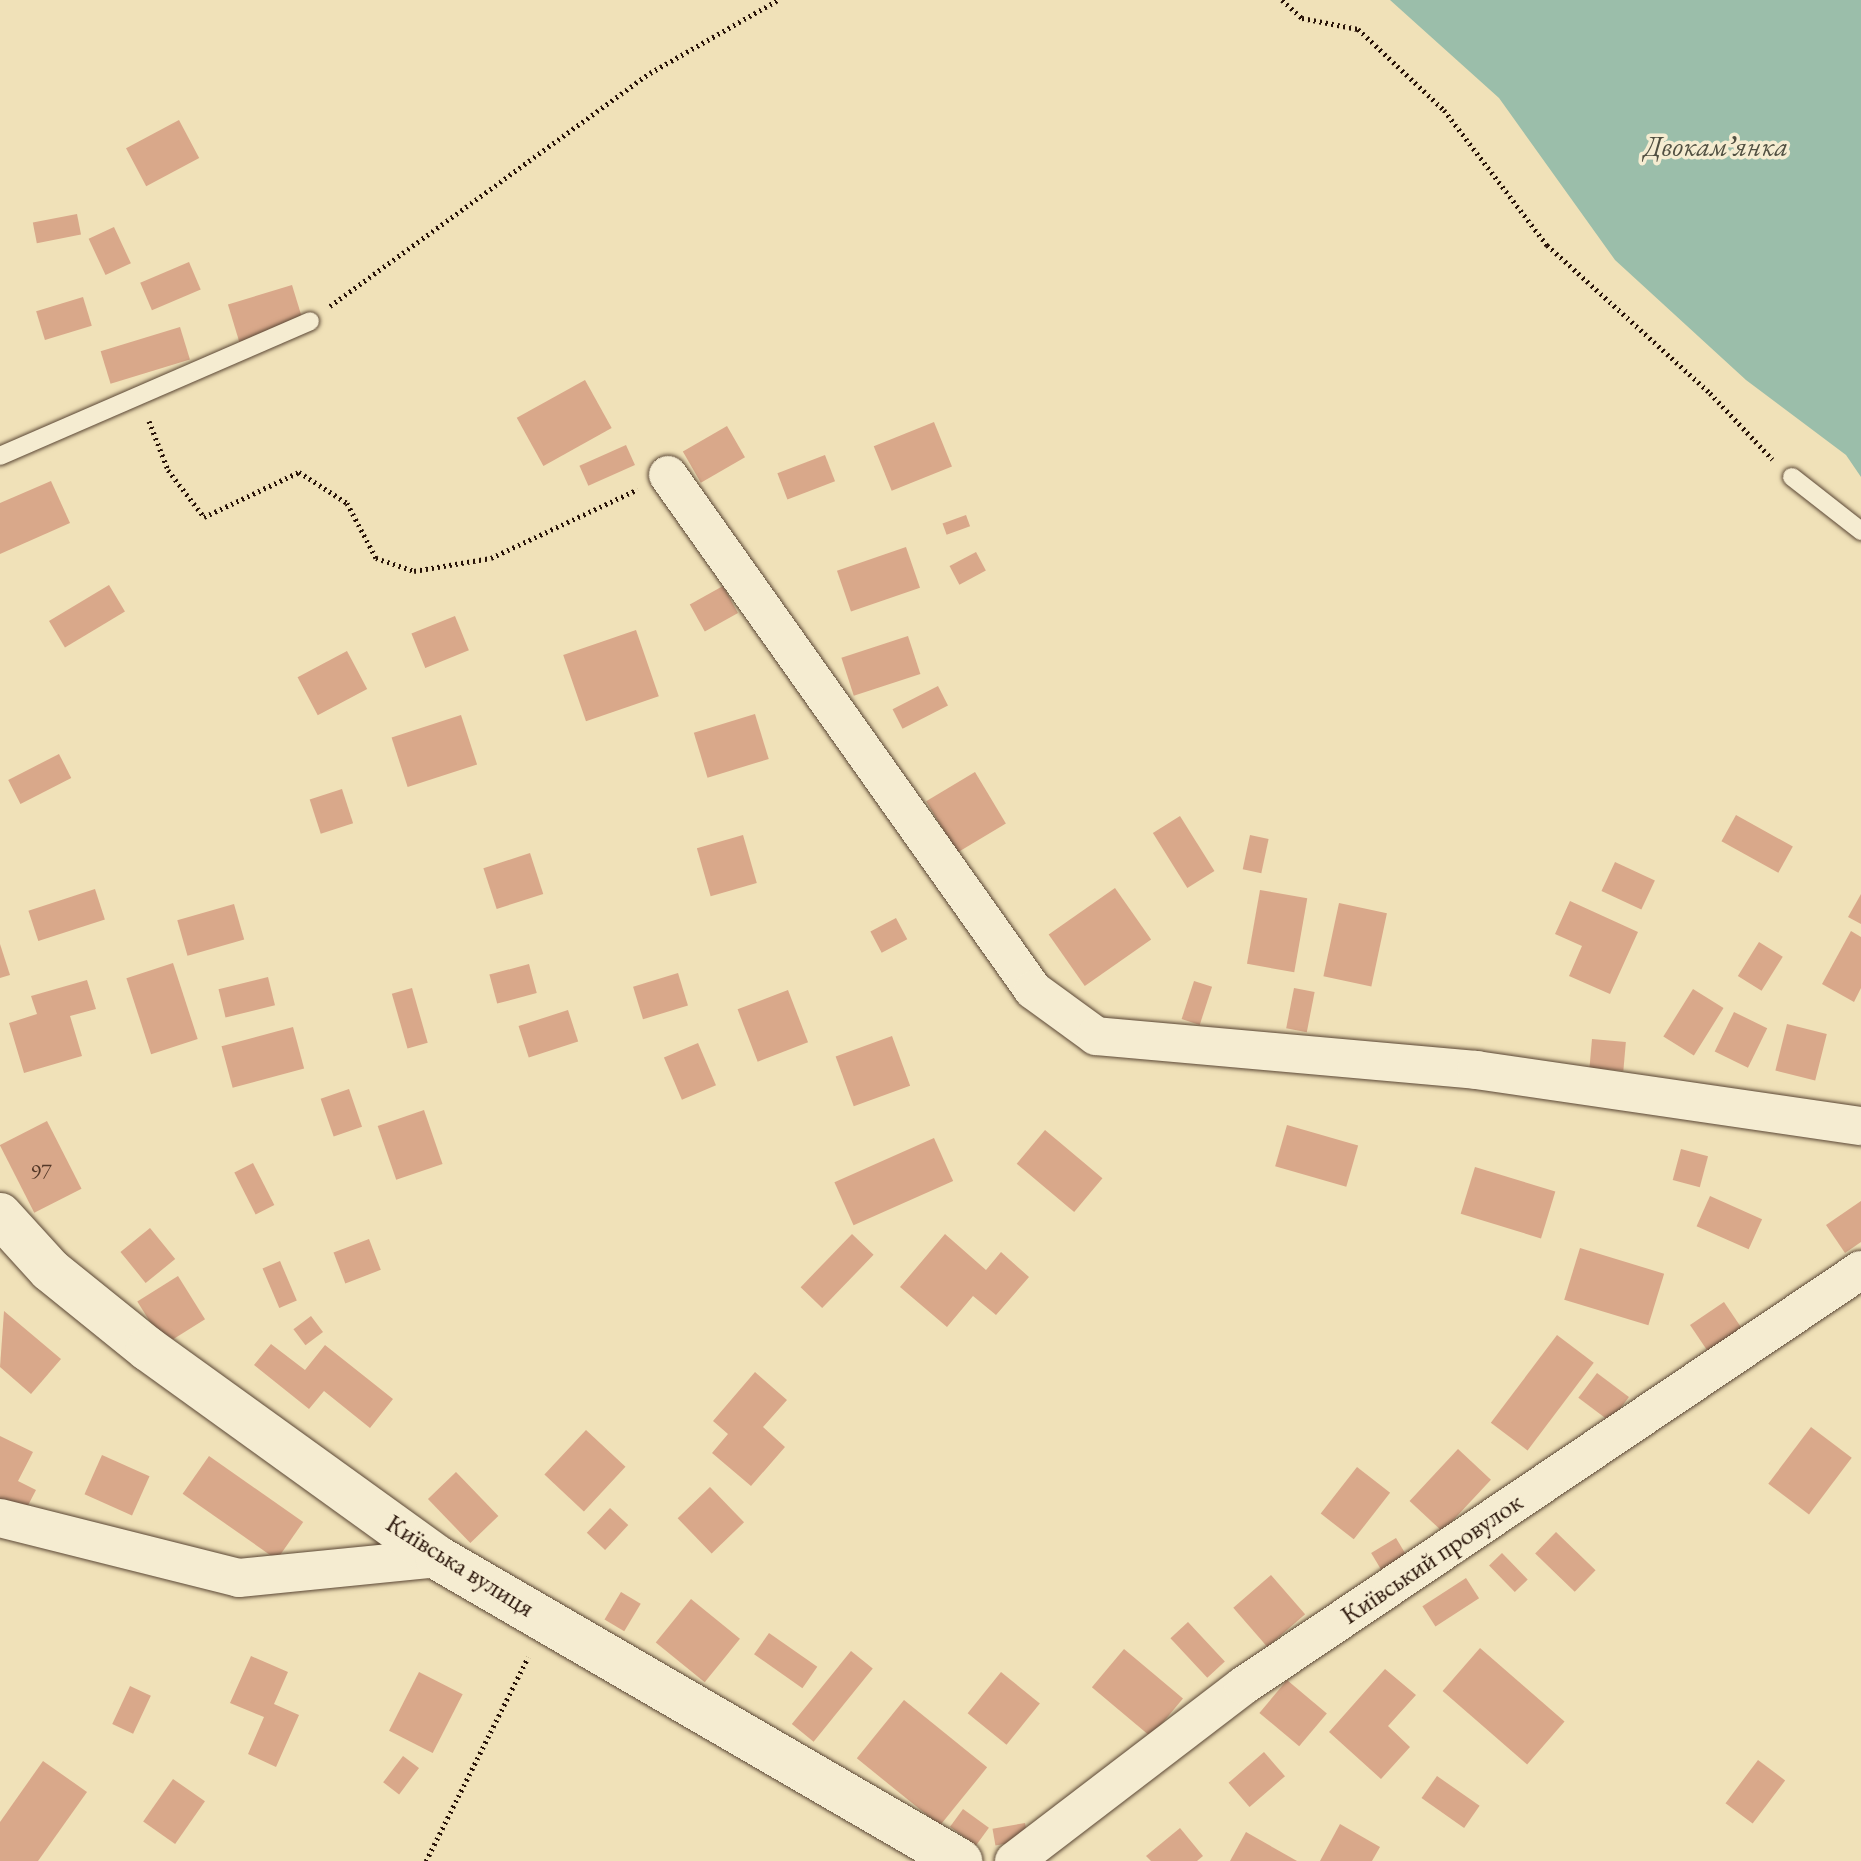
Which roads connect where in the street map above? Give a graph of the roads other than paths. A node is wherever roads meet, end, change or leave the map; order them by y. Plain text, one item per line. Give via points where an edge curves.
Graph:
1 (310, 321) road end
2 (0, 456) edge
3 (668, 475) road end
4 (1792, 477) road end
5 (1861, 531) edge
6 (1861, 1126) edge
7 (0, 1215) edge
8 (1861, 1270) edge
9 (0, 1518) edge
10 (438, 1558) junction
11 (960, 1861) edge
12 (1014, 1861) edge

1 - 2 lane
3 - 6 street via 1033,990 1096,1036 1476,1070
4 - 5 lane
7 - 10 street, Київська вулиця via 50,1270 148,1349
8 - 12 street, Київський провулок via 1243,1686
9 - 10 street via 239,1578
10 - 11 street, Київська вулиця

